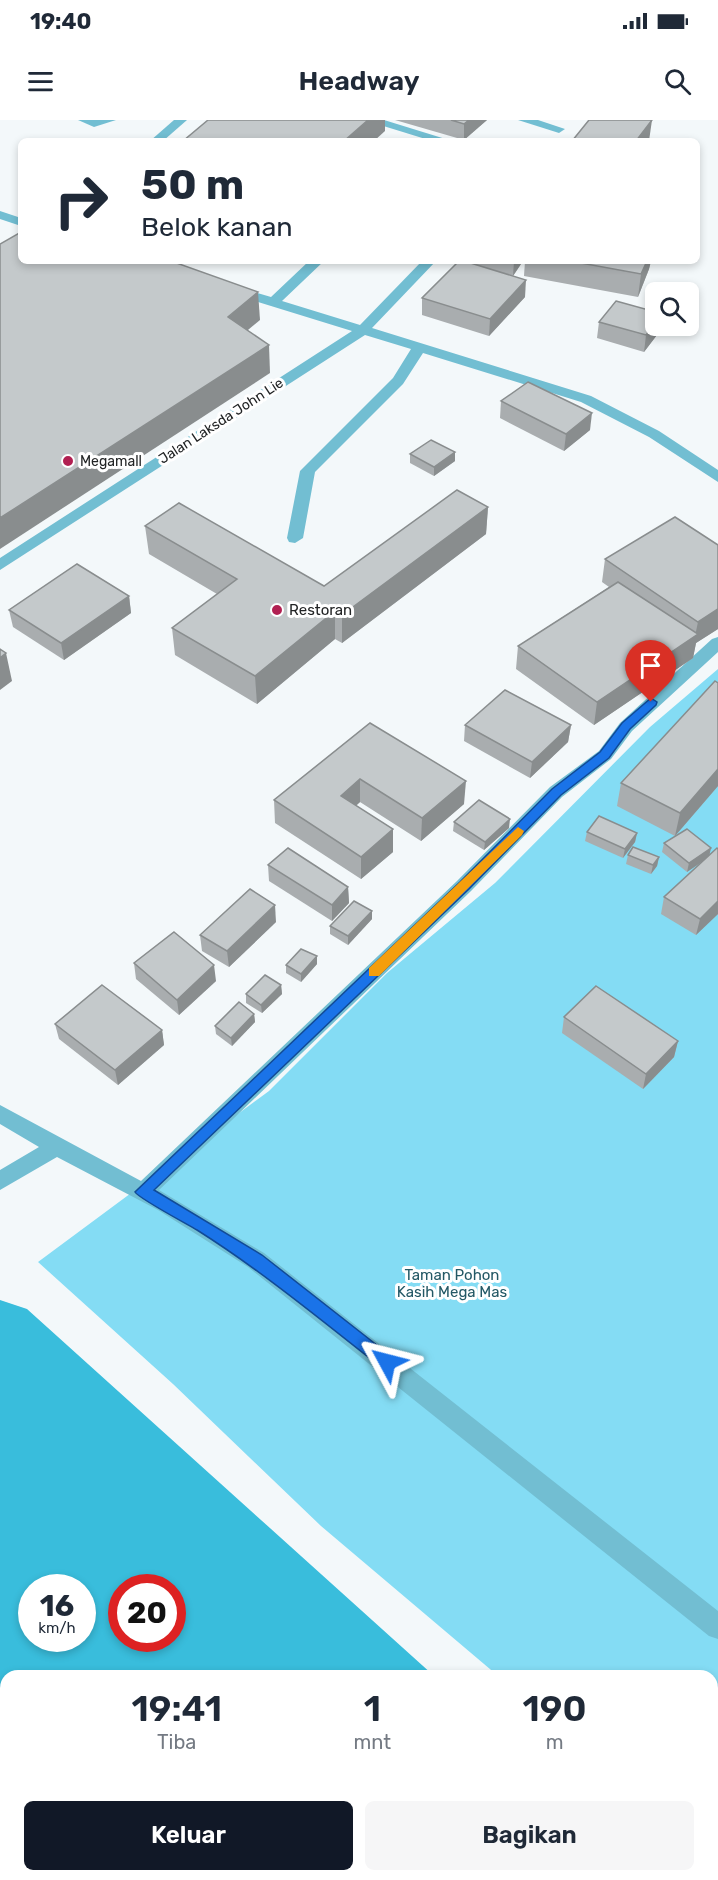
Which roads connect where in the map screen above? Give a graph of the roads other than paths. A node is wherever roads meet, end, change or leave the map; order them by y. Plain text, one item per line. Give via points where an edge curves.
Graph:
1 (84, 120) edge
2 (110, 120) edge
3 (181, 120) edge
4 (369, 120) edge
5 (524, 120) edge
6 (563, 125) edge
7 (160, 138) edge
8 (435, 138) edge
9 (550, 138) edge
10 (0, 215) edge
11 (18, 221) edge
12 (313, 264) edge
13 (426, 264) edge
14 (219, 285) edge
15 (273, 302) junction
16 (363, 330) junction
17 (420, 347) junction
18 (718, 477) edge
19 (295, 538) dead end
20 (0, 565) edge
21 (718, 643) edge
22 (0, 1114) edge
23 (56, 1147) junction
24 (0, 1181) edge
25 (143, 1192) junction
26 (718, 1627) edge

1 - 2 lane
3 - 7 lane
4 - 8 lane
5 - 6 lane
6 - 9 lane
10 - 11 lane
12 - 15 lane
13 - 16 lane, Jalan Laksda John Lie
14 - 15 lane
15 - 16 lane
16 - 17 lane
16 - 20 lane, Jalan Laksda John Lie
17 - 18 lane via 586,399 635,421 679,447
17 - 19 lane via 398,381 308,471
21 - 25 lane via 626,726 605,755 556,792 464,886
22 - 23 lane
23 - 24 lane
23 - 25 lane
25 - 26 lane via 256,1260

